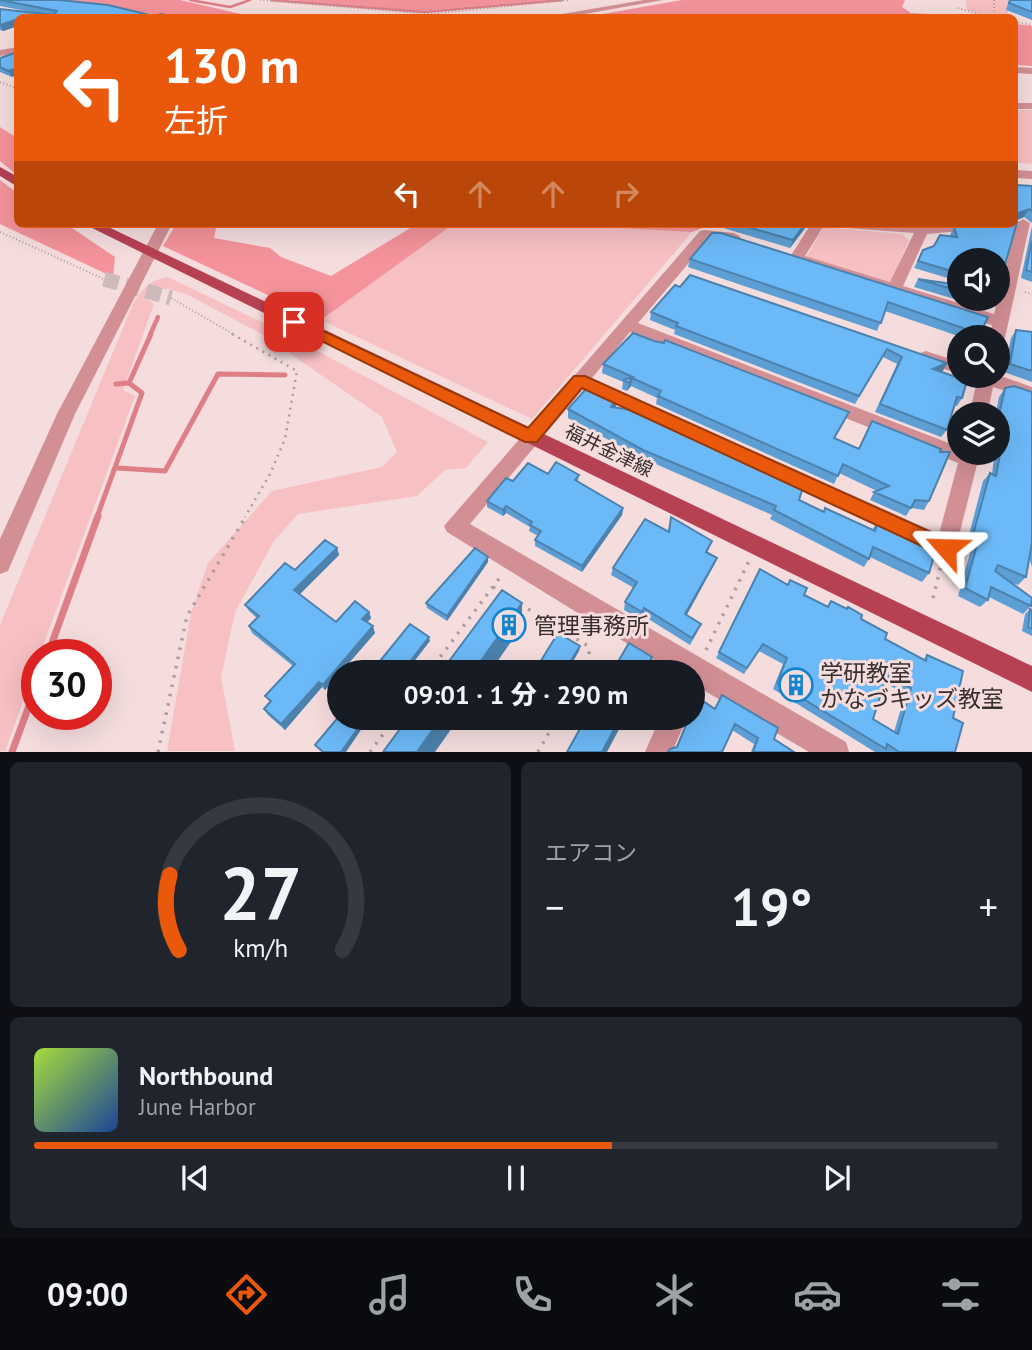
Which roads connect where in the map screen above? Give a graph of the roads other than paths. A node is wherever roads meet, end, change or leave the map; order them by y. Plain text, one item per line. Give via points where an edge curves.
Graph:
1 (659, 0) edge
2 (569, 14) edge
3 (1020, 223) edge
4 (100, 228) edge
5 (163, 228) edge
6 (815, 228) edge
7 (897, 228) edge
8 (950, 228) edge
9 (922, 230) junction
10 (747, 241) edge
11 (149, 251) junction
12 (895, 287) junction
13 (627, 325) junction
14 (987, 325) edge
15 (1000, 325) edge
16 (908, 351) edge
17 (947, 364) edge
18 (580, 380) junction
19 (1010, 386) edge
20 (1032, 394) edge
21 (531, 437) junction
22 (947, 448) edge
23 (967, 465) edge
24 (0, 564) edge
25 (671, 660) edge
26 (1032, 679) edge
27 (705, 680) edge
28 (669, 730) edge
29 (659, 751) edge
30 (836, 751) edge

1 - 2 street
3 - 15 street
4 - 11 main road, 福井金津線
5 - 11 street
6 - 12 street via 791,255
7 - 9 street
8 - 9 street
9 - 12 street
10 - 13 street via 705,234 680,272
11 - 21 main road, 福井金津線
11 - 24 street via 66,414
12 - 14 street
13 - 18 street
13 - 22 street
16 - 17 street
18 - 21 street
18 - 23 street via 946,548
19 - 20 street
21 - 25 street via 455,526
21 - 26 main road, 福井金津線
27 - 30 street
28 - 29 street

